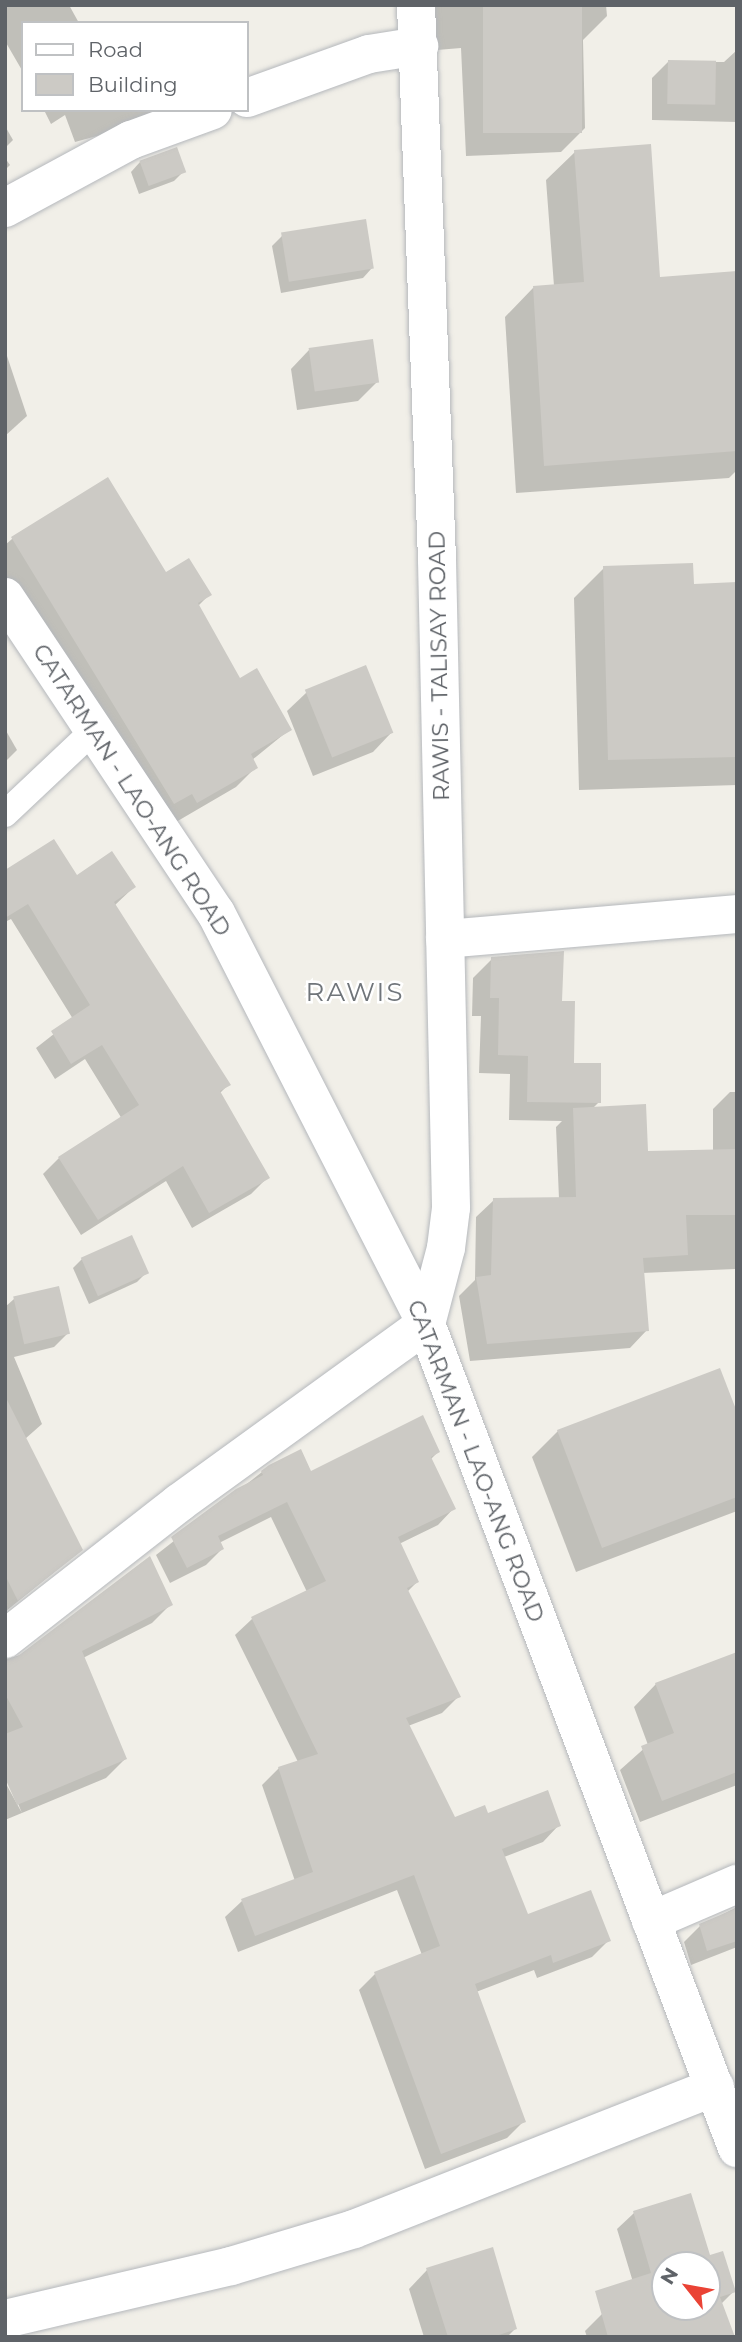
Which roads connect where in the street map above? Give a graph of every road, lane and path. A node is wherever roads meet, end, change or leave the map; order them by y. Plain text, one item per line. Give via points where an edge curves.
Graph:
1 (416, 5) edge
2 (419, 46) junction
3 (248, 98) edge
4 (207, 112) edge
5 (5, 208) edge
6 (5, 597) edge
7 (94, 730) junction
8 (5, 814) edge
9 (737, 914) edge
10 (445, 939) junction
11 (426, 1324) junction
12 (5, 1639) edge
13 (737, 1884) edge
14 (651, 1921) junction
15 (715, 2087) junction
16 (737, 2148) edge
17 (5, 2319) edge

1 - 2 street, RAWIS - TALISAY ROAD
2 - 3 street via 369,54
2 - 10 street, RAWIS - TALISAY ROAD
4 - 5 street via 131,140
6 - 7 street, CATARMAN - LAO-ANG ROAD
7 - 8 lane
7 - 11 street, CATARMAN - LAO-ANG ROAD via 216,913
9 - 10 street
10 - 11 street, RAWIS - TALISAY ROAD via 450,1209 446,1248
11 - 12 street via 179,1503
11 - 14 street, CATARMAN - LAO-ANG ROAD
13 - 14 street
14 - 15 street, CATARMAN - LAO-ANG ROAD
15 - 16 street, CATARMAN - LAO-ANG ROAD
15 - 17 street via 354,2229 231,2266

